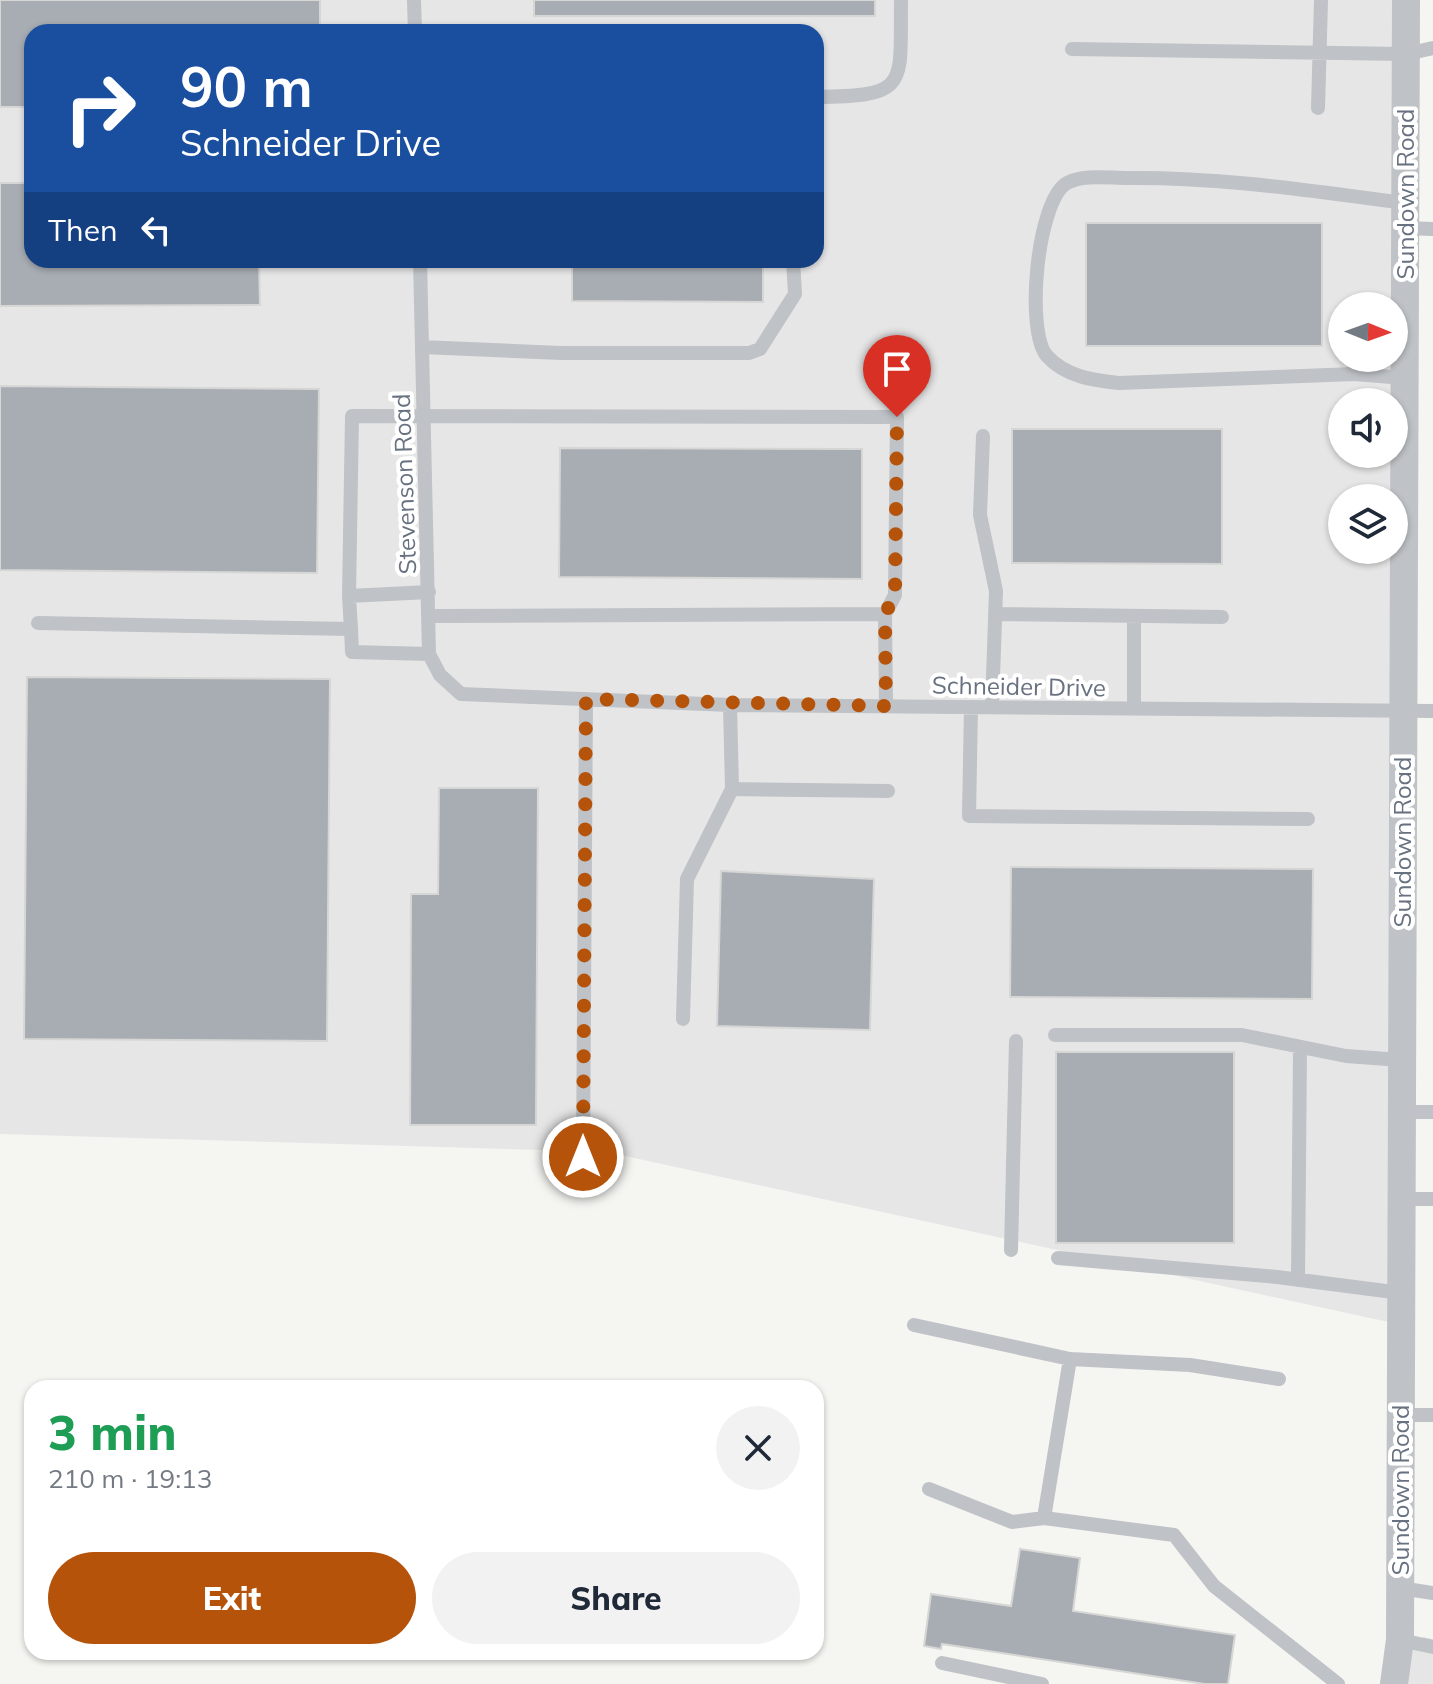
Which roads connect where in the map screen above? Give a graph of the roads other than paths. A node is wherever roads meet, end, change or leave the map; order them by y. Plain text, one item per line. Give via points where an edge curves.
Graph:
1 (414, 0) edge
2 (901, 0) edge
3 (1321, 0) edge
4 (1406, 0) edge
5 (415, 24) edge
6 (1072, 49) dead end
7 (1419, 51) edge
8 (1320, 52) junction
9 (824, 97) edge
10 (1318, 108) dead end
11 (1405, 215) junction
12 (1433, 229) edge
13 (420, 268) edge
14 (793, 268) edge
15 (422, 347) junction
16 (1404, 378) junction
17 (424, 417) junction
18 (983, 436) dead end
19 (429, 592) junction
20 (349, 596) junction
21 (885, 614) junction
22 (995, 614) junction
23 (429, 616) junction
24 (1134, 616) junction
25 (1222, 617) dead end
26 (38, 623) dead end
27 (351, 629) junction
28 (429, 654) junction
29 (586, 699) junction
30 (730, 705) junction
31 (886, 706) junction
32 (971, 707) junction
33 (992, 707) junction
34 (1134, 709) junction
35 (1433, 711) edge
36 (1402, 712) junction
37 (732, 789) junction
38 (888, 791) dead end
39 (1308, 819) dead end
40 (683, 1019) dead end
41 (1055, 1035) dead end
42 (1016, 1041) dead end
43 (1300, 1049) junction
44 (1401, 1060) junction
45 (1402, 1112) junction
46 (1433, 1112) edge
47 (583, 1157) dead end
48 (1401, 1199) junction
49 (1433, 1199) edge
50 (1011, 1250) dead end
51 (1058, 1258) dead end
52 (1298, 1280) junction
53 (1401, 1293) junction
54 (914, 1325) dead end
55 (1070, 1359) junction
56 (1279, 1379) dead end
57 (1401, 1415) junction
58 (1433, 1415) edge
59 (929, 1489) dead end
60 (1044, 1518) junction
61 (1400, 1588) junction
62 (1433, 1593) edge
63 (1400, 1640) junction
64 (1433, 1647) edge
65 (942, 1663) dead end
66 (1042, 1684) edge
67 (1338, 1684) edge
68 (1394, 1684) edge

1 - 5 lane
2 - 9 lane via 900,66 893,84 878,94
3 - 8 lane
4 - 7 street, Sundown Road
6 - 8 lane
7 - 8 lane
7 - 11 street, Sundown Road
8 - 10 lane
11 - 12 lane
11 - 16 street, Sundown Road
11 - 16 lane via 1197,177 1089,178 1067,183 1052,198 1036,291 1045,353 1087,380 1354,374
13 - 15 lane, Stevenson Road
14 - 15 lane via 795,294 760,349 749,353
15 - 17 lane, Stevenson Road
16 - 36 street, Sundown Road
17 - 19 lane, Stevenson Road
17 - 20 lane via 352,416
17 - 21 lane via 897,417 895,595
18 - 22 lane via 980,515 996,591
19 - 20 lane
19 - 23 lane, Stevenson Road
20 - 27 lane
21 - 23 lane
21 - 31 lane
22 - 24 lane
22 - 33 lane
23 - 28 lane, Stevenson Road
24 - 25 lane
24 - 34 lane
26 - 27 lane
27 - 28 lane via 352,652
28 - 29 lane, Schneider Drive via 440,675 461,694
29 - 30 lane, Schneider Drive
29 - 47 lane
30 - 31 lane, Schneider Drive
30 - 37 lane
31 - 32 lane, Schneider Drive
32 - 33 lane, Schneider Drive
32 - 39 lane via 969,816
33 - 34 lane, Schneider Drive
34 - 36 lane, Schneider Drive
35 - 36 lane, Schneider Drive
36 - 44 street, Sundown Road
37 - 38 lane
37 - 40 lane via 687,879
41 - 43 lane via 1242,1035
42 - 50 lane
43 - 44 lane
43 - 52 lane
44 - 45 street, Sundown Road
45 - 46 lane
45 - 48 street, Sundown Road
48 - 49 lane
48 - 53 street, Sundown Road
51 - 52 lane
52 - 53 lane
53 - 57 street, Sundown Road
54 - 55 lane
55 - 56 lane via 1190,1365
55 - 60 lane
57 - 58 lane
57 - 61 street, Sundown Road
59 - 60 lane via 1012,1522
60 - 67 lane via 1174,1535 1214,1586
61 - 62 lane
61 - 63 street, Sundown Road
63 - 64 lane
63 - 68 street, Sundown Road
65 - 66 lane

